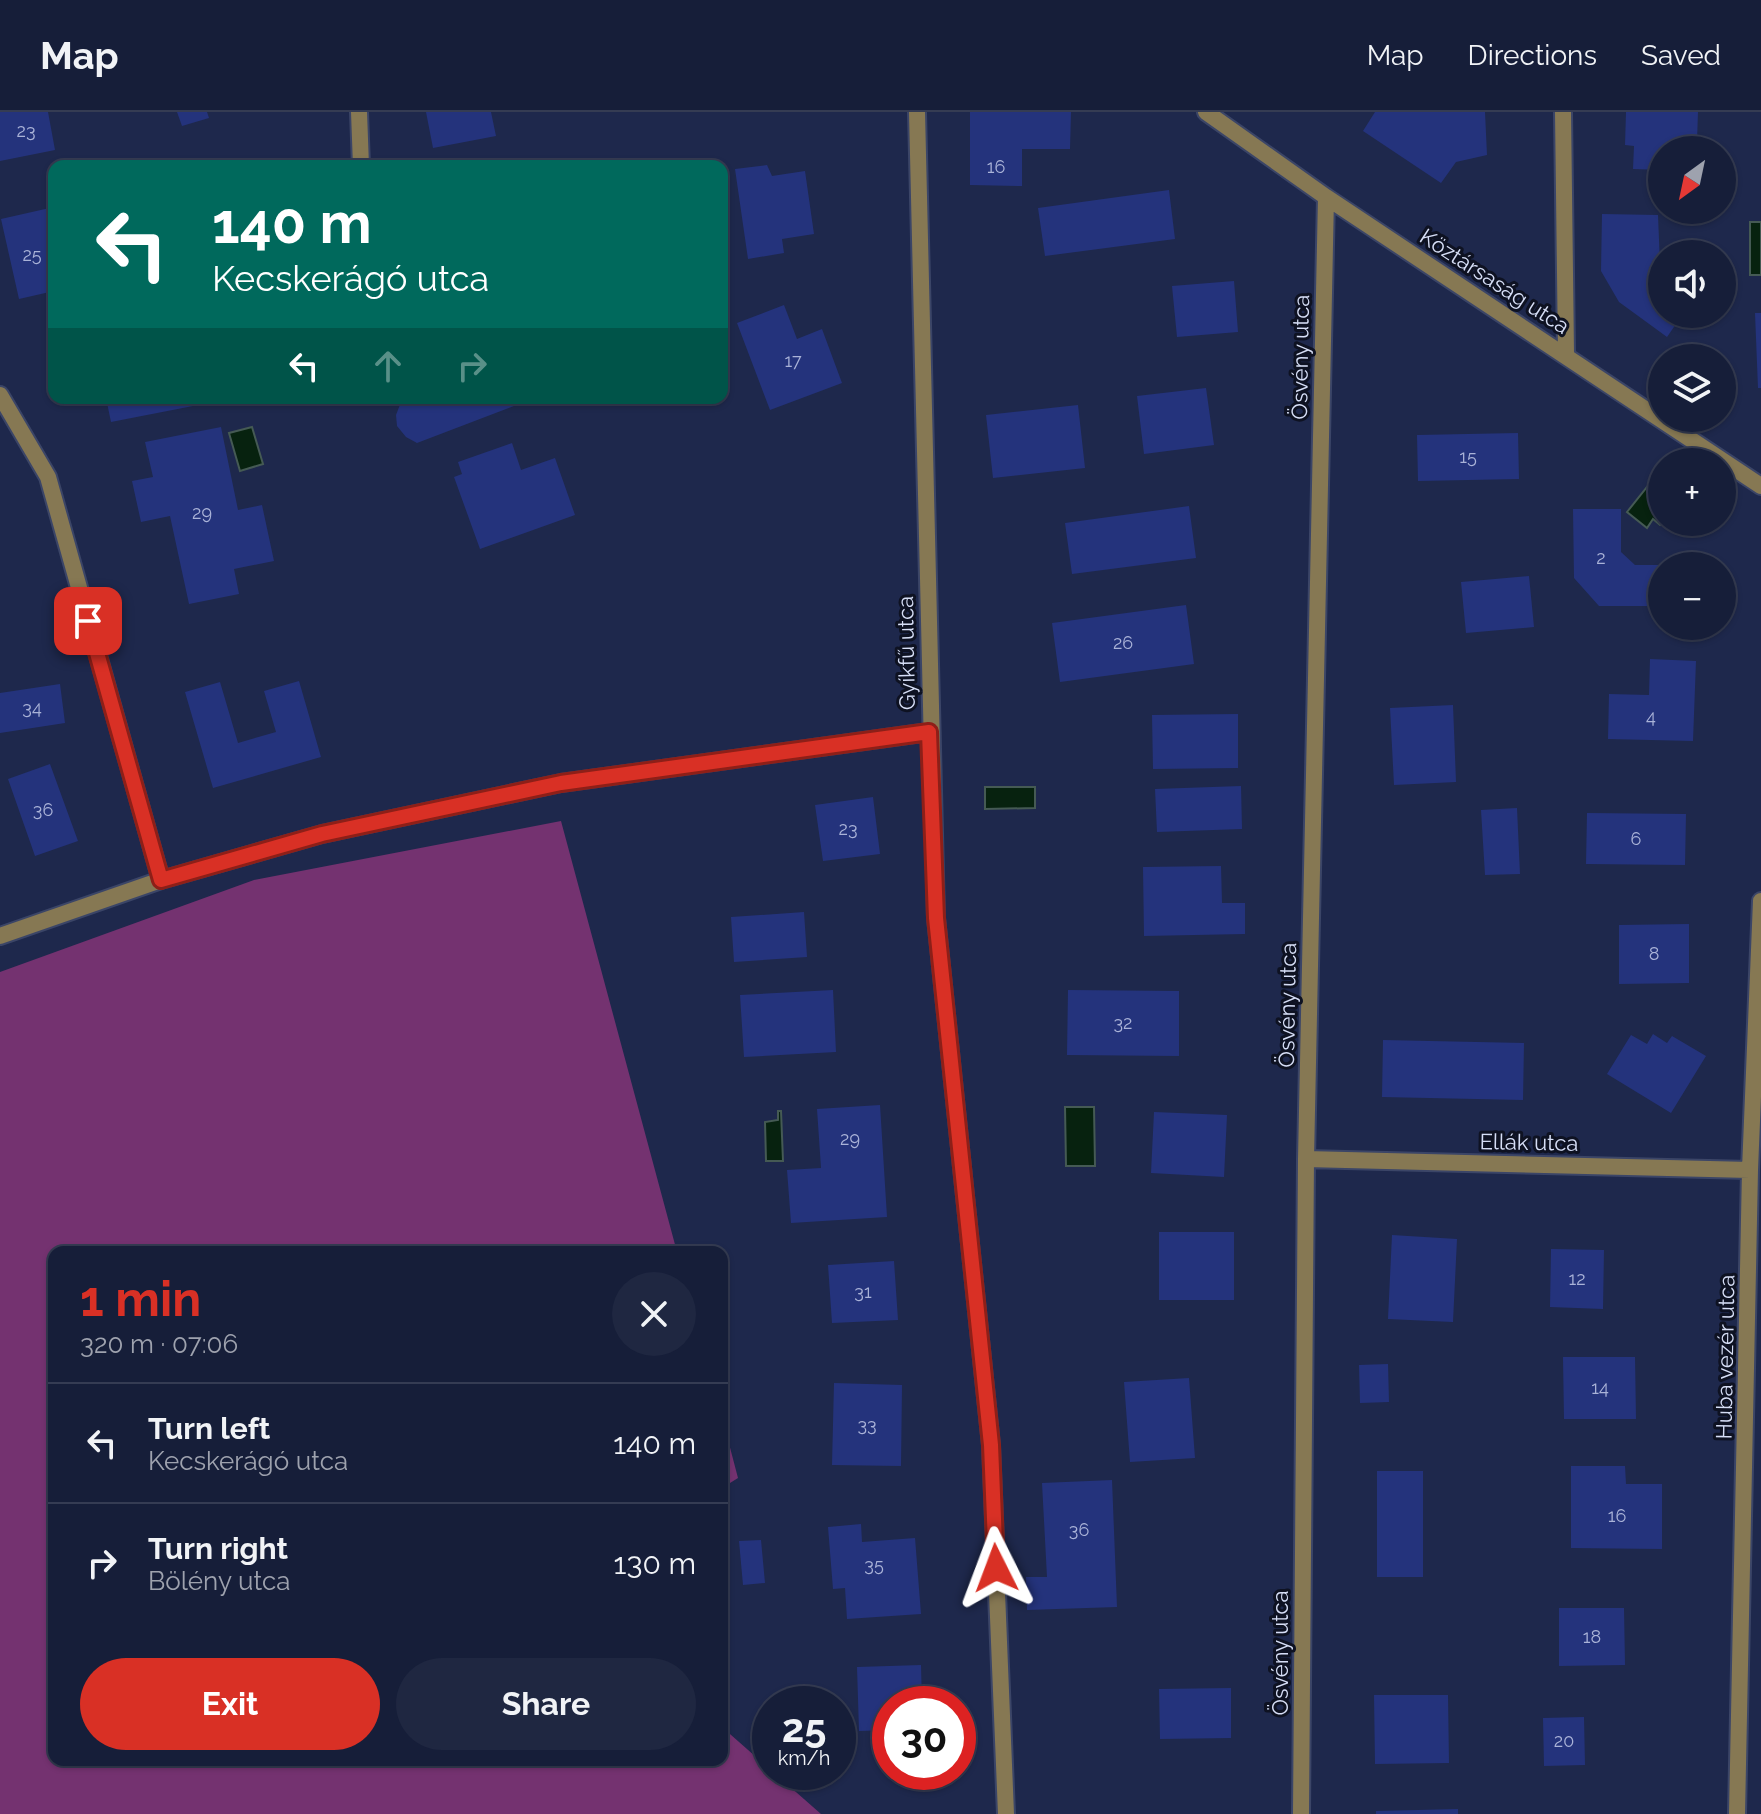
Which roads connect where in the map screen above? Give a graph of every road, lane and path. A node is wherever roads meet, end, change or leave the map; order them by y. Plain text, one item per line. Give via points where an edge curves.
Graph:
1 (359, 112) edge
2 (917, 112) edge
3 (1206, 112) edge
4 (1563, 112) edge
5 (361, 160) edge
6 (1326, 197) junction
7 (1566, 353) junction
8 (0, 395) edge
9 (1761, 486) edge
10 (929, 732) junction
11 (161, 880) junction
12 (1761, 901) edge
13 (0, 936) edge
14 (1306, 1159) junction
15 (1750, 1170) junction
16 (1006, 1814) edge
17 (1301, 1814) edge
18 (1737, 1814) edge

1 - 5 street
2 - 10 street, Gyíkfű utca
3 - 6 street, Köztársaság utca
4 - 7 street
6 - 7 street, Köztársaság utca
6 - 14 street, Ösvény utca
7 - 9 street, Köztársaság utca
8 - 11 street via 48,477
10 - 11 street via 561,783 322,834
10 - 16 street, Gyíkfű utca via 936,918 991,1445
11 - 13 street
12 - 15 street, Huba vezér utca
14 - 15 street, Ellák utca
14 - 17 street, Ösvény utca
15 - 18 street, Huba vezér utca

